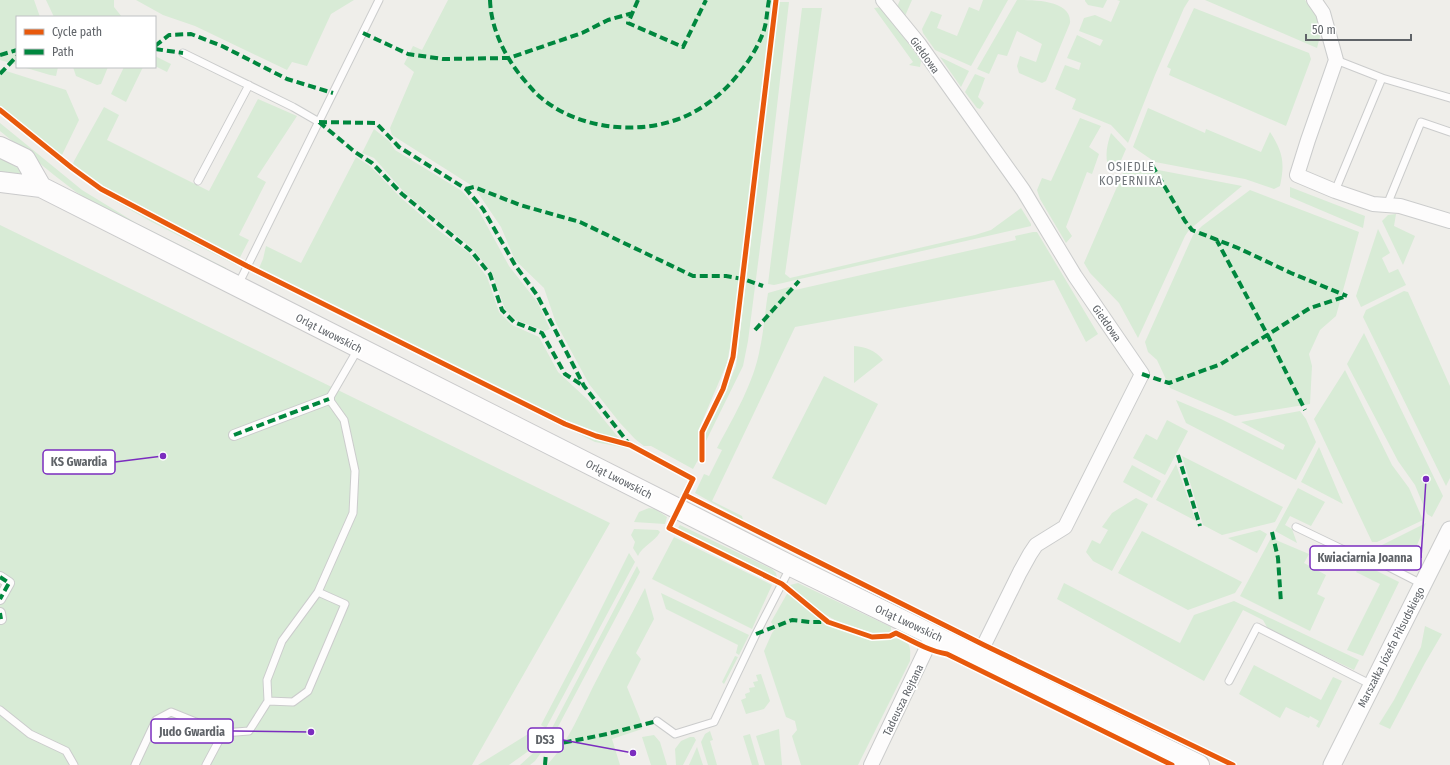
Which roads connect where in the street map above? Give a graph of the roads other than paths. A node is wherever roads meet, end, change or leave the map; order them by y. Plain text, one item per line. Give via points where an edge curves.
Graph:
1 (379, 0) edge
2 (883, 0) edge
3 (1314, 0) edge
4 (183, 53) dead end
5 (1336, 60) junction
6 (1382, 78) junction
7 (249, 85) junction
8 (1450, 98) edge
9 (319, 122) junction
10 (1450, 132) edge
11 (0, 147) edge
12 (198, 181) dead end
13 (0, 182) edge
14 (41, 187) junction
15 (1335, 191) junction
16 (1388, 205) junction
17 (1450, 221) edge
18 (236, 287) junction
19 (359, 348) junction
20 (329, 398) junction
21 (234, 435) dead end
22 (1296, 527) dead end
23 (1450, 530) edge
24 (791, 566) junction
25 (0, 577) edge
26 (1422, 584) junction
27 (318, 592) junction
28 (0, 599) edge
29 (933, 635) junction
30 (978, 657) junction
31 (1229, 681) dead end
32 (1372, 685) junction
33 (268, 701) junction
34 (0, 710) edge
35 (657, 721) dead end
36 (223, 734) junction
37 (74, 765) edge
38 (135, 765) edge
39 (206, 765) edge
40 (872, 765) edge
41 (1200, 765) edge
42 (1332, 765) edge

1 - 9 lane
2 - 30 street, Giełdowa via 919,44 1023,190 1075,276 1142,374 1065,527 1036,546 1030,554
3 - 5 street via 1323,13
4 - 7 lane
5 - 6 lane
5 - 15 street via 1297,175
6 - 8 lane
6 - 15 lane
7 - 9 lane
7 - 12 lane
9 - 18 lane
10 - 16 lane via 1421,122
11 - 14 main road via 25,160
13 - 14 main road, Orląt Lwowskich
14 - 18 main road, Orląt Lwowskich
15 - 16 street via 1374,204
16 - 17 street via 1400,206
18 - 19 main road, Orląt Lwowskich
19 - 20 lane
19 - 24 main road, Orląt Lwowskich
20 - 21 street
20 - 27 lane via 346,427 355,472 353,514
22 - 26 lane via 1346,551 1370,558
23 - 26 street, Marszałka Józefa Piłsudskiego
24 - 29 main road, Orląt Lwowskich
24 - 35 lane via 714,722 675,734
25 - 28 street via 9,583
26 - 32 street, Marszałka Józefa Piłsudskiego
27 - 33 lane via 282,641 267,680
27 - 33 lane via 345,604 320,665 308,691 293,702
29 - 30 main road, Orląt Lwowskich
29 - 40 street, Tadeusza Rejtana
30 - 41 main road, Orląt Lwowskich
31 - 32 lane via 1257,627
32 - 42 street, Marszałka Józefa Piłsudskiego
33 - 36 lane via 249,731
34 - 37 lane via 30,734 66,751
36 - 38 lane via 171,712 156,720
36 - 39 lane

